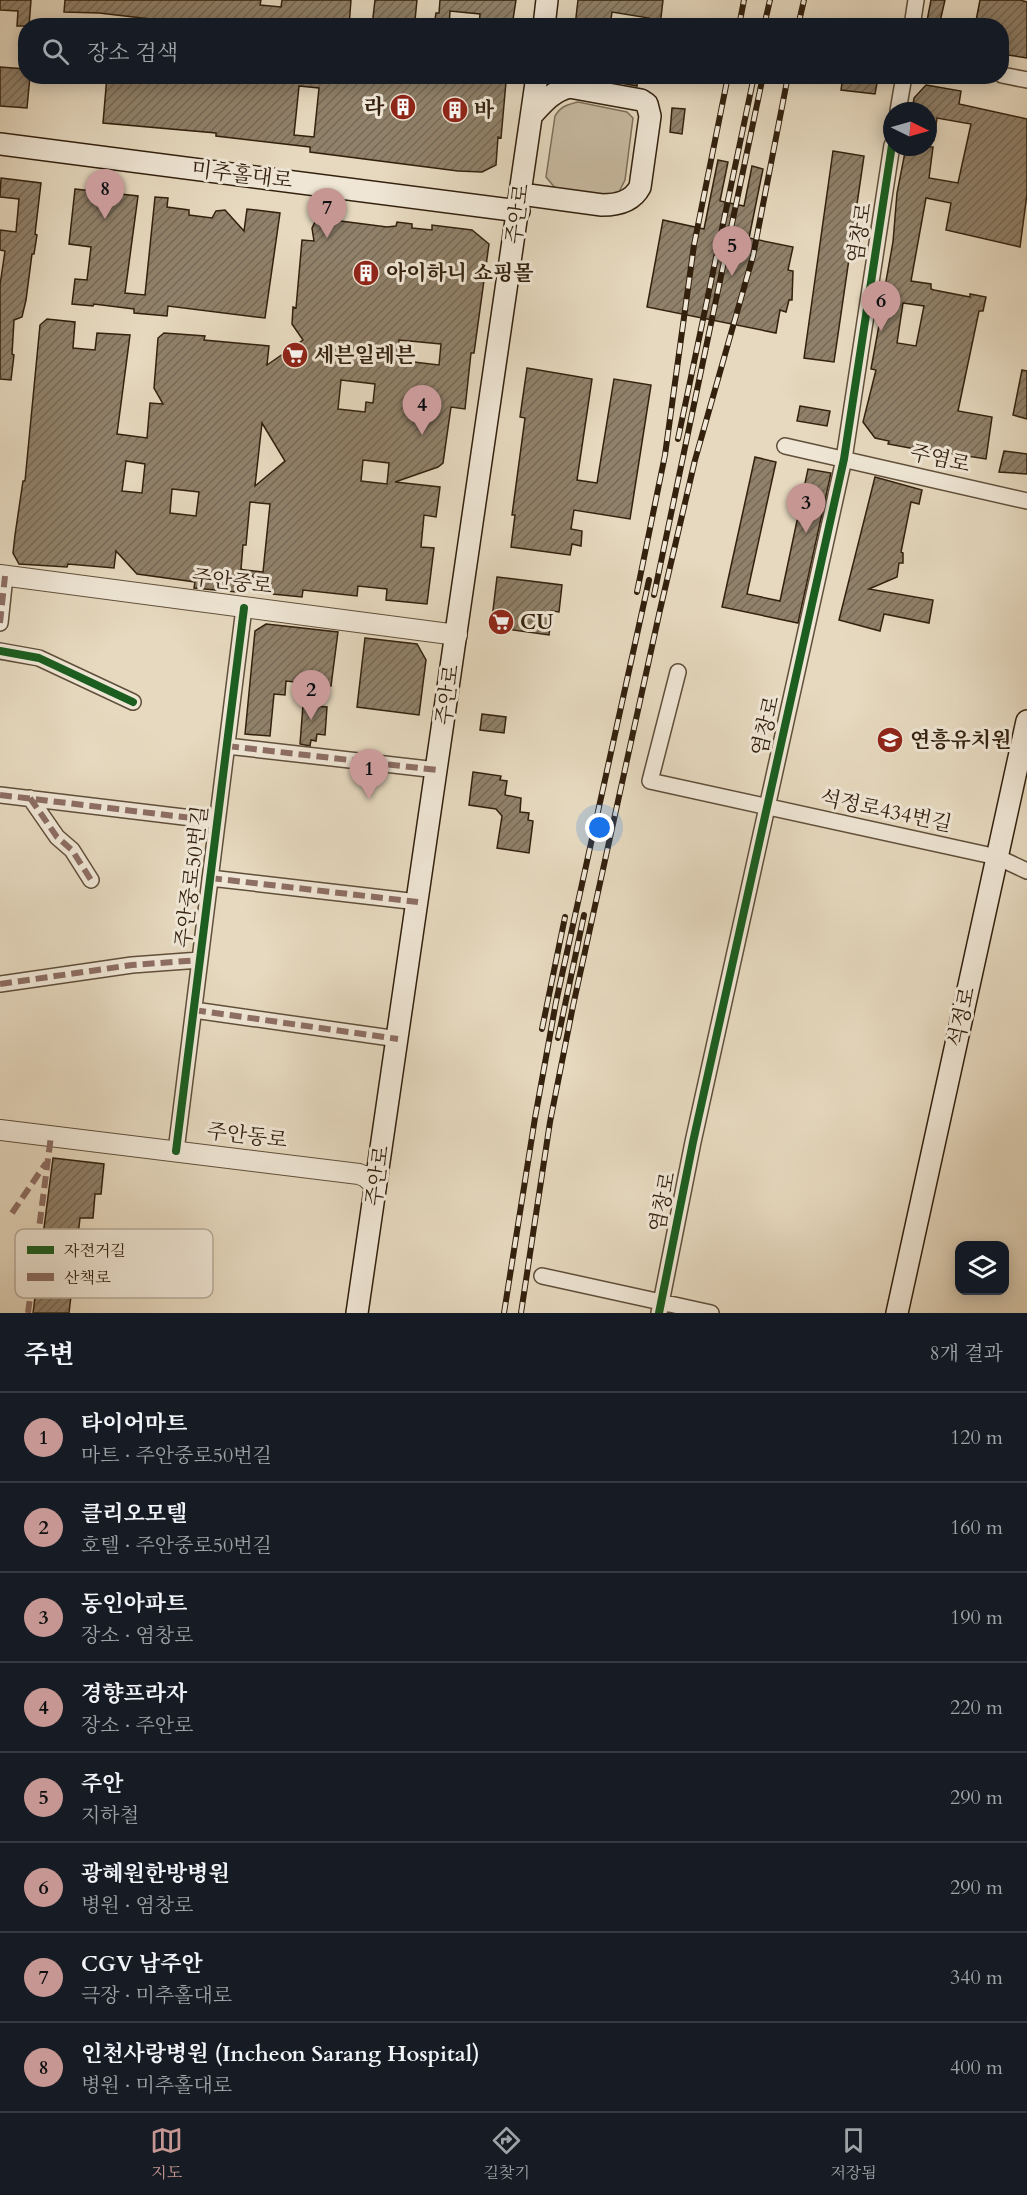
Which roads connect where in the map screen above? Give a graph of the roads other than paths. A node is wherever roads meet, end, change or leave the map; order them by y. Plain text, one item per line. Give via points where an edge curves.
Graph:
1 (547, 0) edge
2 (916, 0) edge
3 (545, 18) edge
4 (913, 18) edge
5 (1009, 76) edge
6 (1027, 80) edge
7 (536, 84) edge
8 (903, 84) edge
9 (900, 102) edge
10 (532, 115) junction
11 (0, 144) edge
12 (890, 156) edge
13 (520, 202) junction
14 (785, 446) dead end
15 (844, 459) junction
16 (1027, 501) edge
17 (3, 576) edge
18 (244, 608) junction
19 (0, 623) edge
20 (457, 636) junction
21 (0, 651) edge
22 (678, 672) dead end
23 (133, 702) dead end
24 (1027, 721) edge
25 (227, 746) junction
26 (437, 770) junction
27 (0, 795) edge
28 (30, 798) junction
29 (766, 807) junction
30 (218, 820) junction
31 (997, 857) junction
32 (1027, 871) edge
33 (210, 878) junction
34 (91, 880) dead end
35 (418, 902) junction
36 (200, 960) junction
37 (0, 984) edge
38 (194, 1011) junction
39 (398, 1039) junction
40 (0, 1130) edge
41 (176, 1151) junction
42 (368, 1180) junction
43 (542, 1276) dead end
44 (361, 1291) junction
45 (660, 1308) edge
46 (351, 1313) edge
47 (357, 1313) edge
48 (363, 1313) edge
49 (711, 1313) edge
50 (897, 1313) edge

1 - 3 main road
2 - 4 street
5 - 6 street
7 - 10 main road, 주안로
8 - 9 street
10 - 13 main road, 주안로
10 - 13 main road via 551,95 569,87 641,100 647,104 650,116 640,187 627,200 615,205
11 - 13 main road, 미추홀대로
12 - 15 street, 염창로
13 - 20 main road, 주안로
14 - 15 street, 주염로
15 - 16 street, 주염로
15 - 29 street, 염창로
17 - 18 street, 주안중로
17 - 19 street
18 - 20 street, 주안중로
18 - 25 street, 주안중로50번길
20 - 26 main road, 주안로
21 - 23 street via 39,658
22 - 29 street via 650,781
24 - 31 main road, 석정로
25 - 26 street
25 - 30 street, 주안중로50번길
26 - 35 main road, 주안로
27 - 28 street
28 - 30 street
28 - 34 street
29 - 31 street, 석정로434번길
29 - 45 street, 염창로
30 - 33 street, 주안중로50번길
31 - 32 street, 석정로434번길
31 - 50 main road, 석정로
33 - 35 street, 주안중로50번길
33 - 36 street, 주안중로50번길
35 - 39 main road, 주안로
36 - 37 street via 132,965
36 - 38 street, 주안중로50번길
38 - 39 street
38 - 41 street, 주안중로50번길
39 - 42 main road, 주안로 via 380,1158
40 - 41 street, 주안동로
41 - 42 street, 주안동로
42 - 44 main road, 주안로
43 - 45 street
44 - 46 main road
44 - 47 main road, 주안로
44 - 48 main road
45 - 49 street

